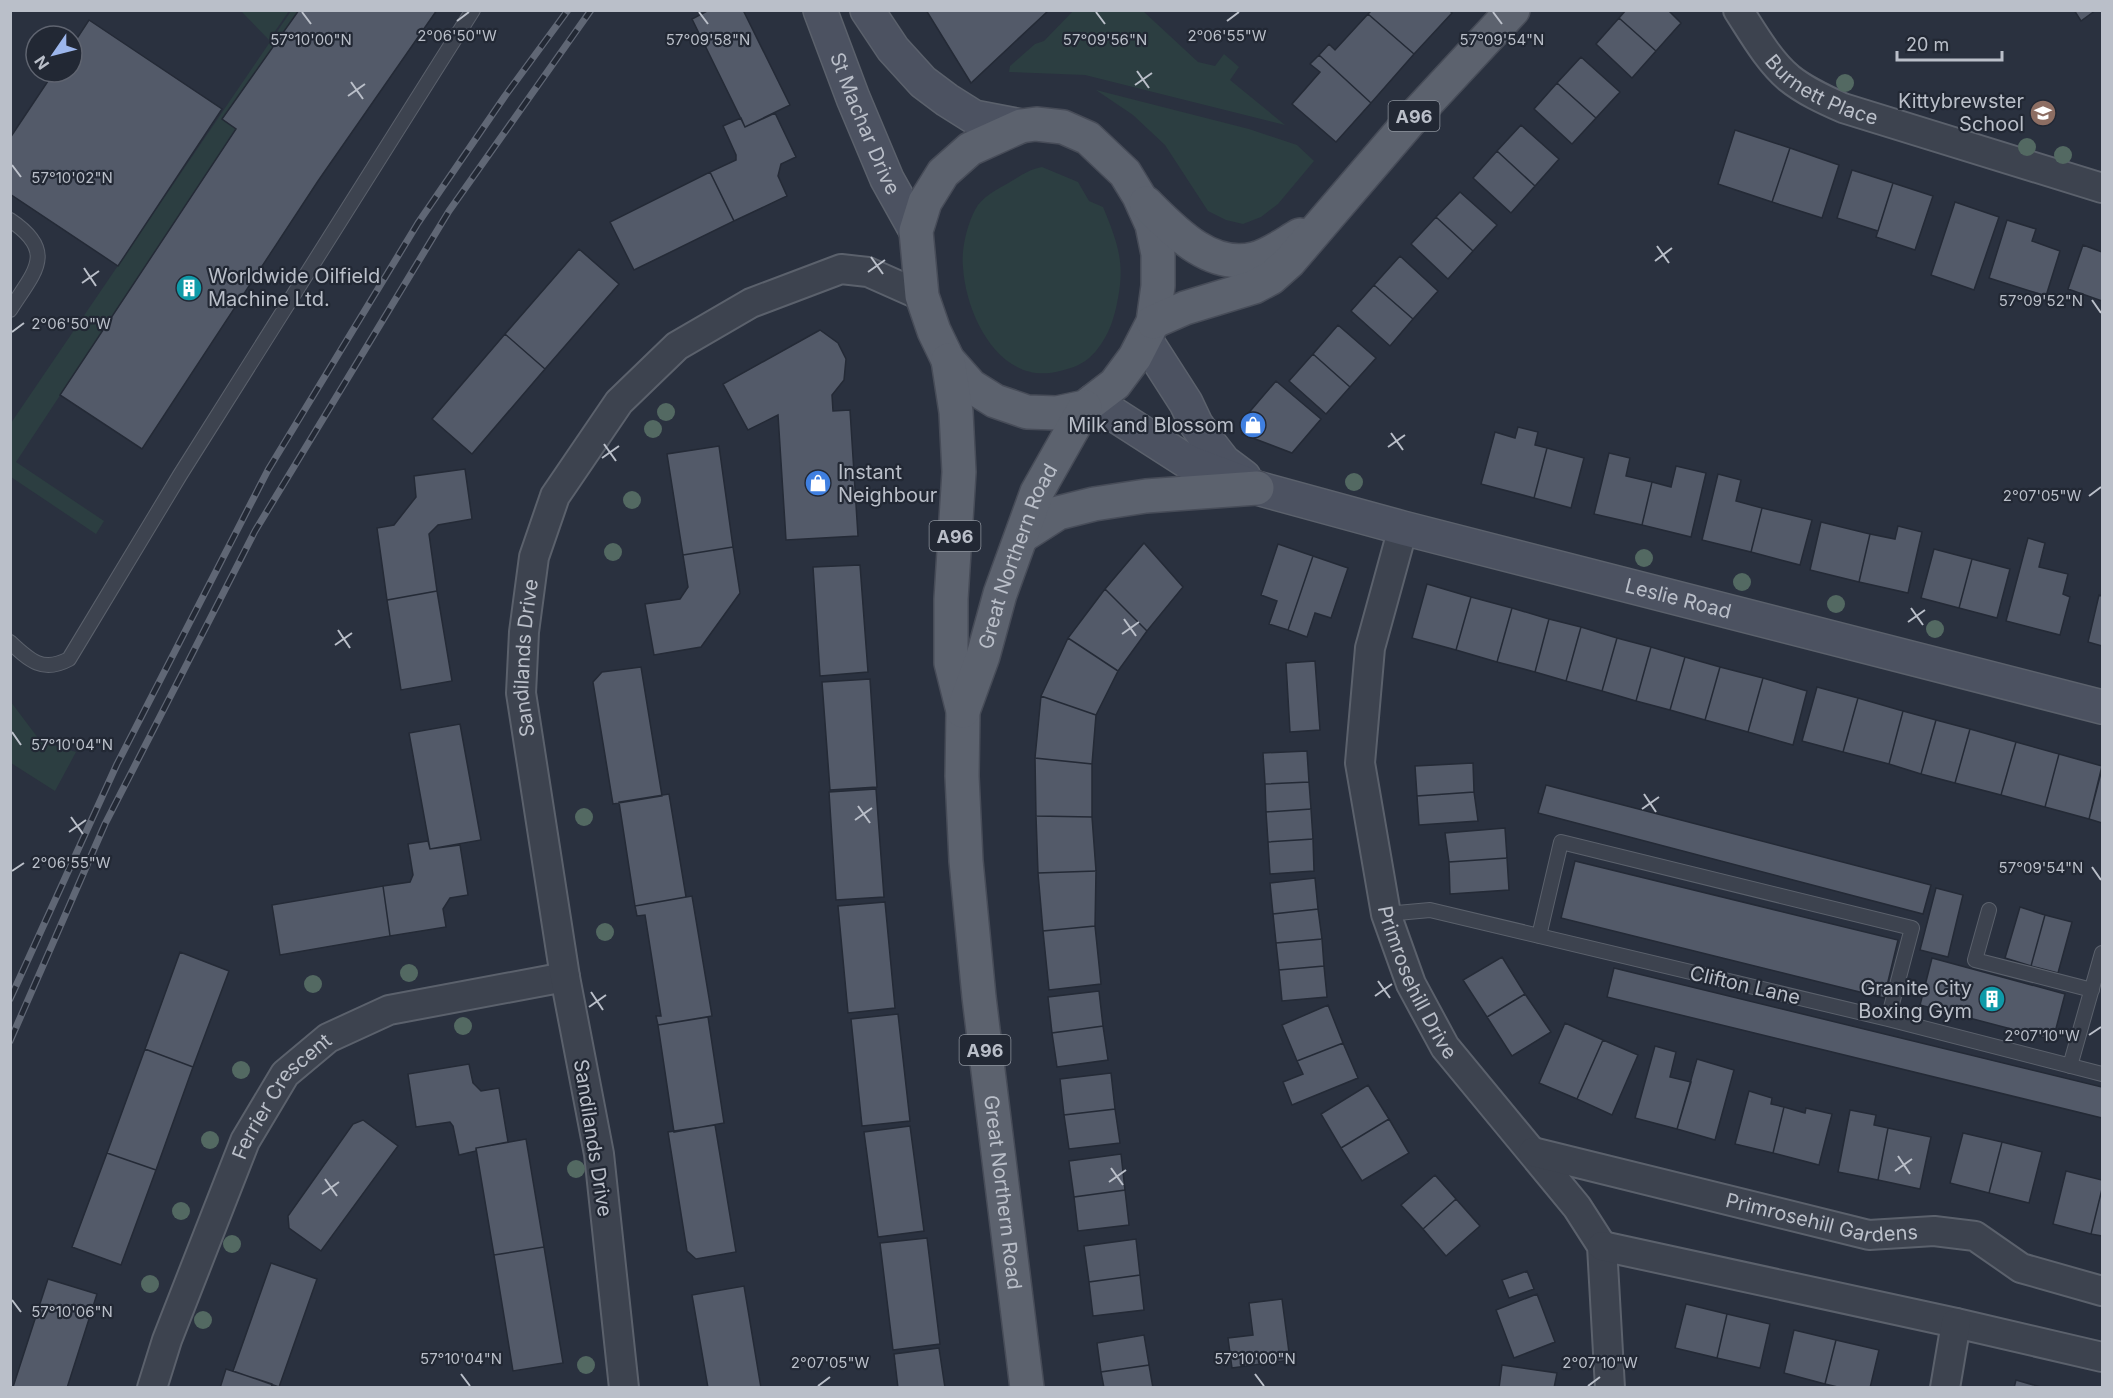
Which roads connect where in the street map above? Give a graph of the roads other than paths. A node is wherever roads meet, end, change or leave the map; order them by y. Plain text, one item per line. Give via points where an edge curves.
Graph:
1 (473, 10) edge
2 (820, 10) edge
3 (867, 10) edge
4 (1513, 10) edge
5 (1738, 10) edge
6 (1021, 126) junction
7 (2103, 188) edge
8 (1139, 196) junction
9 (10, 220) edge
10 (1319, 226) junction
11 (916, 231) junction
12 (922, 296) junction
13 (10, 310) edge
14 (1149, 331) junction
15 (948, 360) junction
16 (1089, 404) junction
17 (1257, 488) junction
18 (1402, 528) junction
19 (1022, 536) junction
20 (10, 642) edge
21 (2103, 707) edge
22 (963, 711) junction
23 (1989, 910) dead end
24 (1386, 914) junction
25 (1539, 936) junction
26 (2103, 952) edge
27 (565, 977) junction
28 (2092, 990) junction
29 (1888, 1019) junction
30 (2070, 1066) junction
31 (2103, 1074) edge
32 (1533, 1152) junction
33 (1602, 1246) junction
34 (2103, 1291) edge
35 (1956, 1323) junction
36 (2103, 1357) edge
37 (152, 1388) edge
38 (624, 1388) edge
39 (1027, 1388) edge
40 (1610, 1388) edge
41 (1945, 1388) edge

1 - 20 lane via 180,475 79,647 57,666 44,667
2 - 11 street, St Machar Drive via 887,179
3 - 6 street via 893,49 923,82 974,117
4 - 10 main road, A96 via 1408,122
5 - 7 street, Burnett Place via 1769,56 1789,78 1816,96 1843,108
6 - 8 main road, A96 via 1063,127 1088,138 1125,173
6 - 11 main road, A96 via 970,149 943,173 925,202
8 - 10 main road, A96 via 1178,235 1217,258 1257,259
8 - 14 main road, A96 via 1152,225 1158,254 1158,286
9 - 13 lane via 31,236 37,246 38,262
10 - 14 main road, A96 via 1271,278 1185,308
11 - 12 main road, A96
12 - 15 main road, A96
12 - 27 street, Sandilands Drive via 868,272 841,269 751,303 677,346 619,402 555,496 534,557 521,693
14 - 16 main road, A96 via 1115,384
14 - 17 street, Leslie Road via 1196,424 1224,462
15 - 16 main road, A96 via 972,386 995,401 1027,412 1057,413
15 - 22 main road, Great Northern Road / A96 via 959,472 951,663
16 - 17 street, Leslie Road via 1188,462
16 - 19 main road, Great Northern Road / A96 via 1037,492
17 - 18 street, Leslie Road
17 - 19 main road via 1094,504 1058,513
18 - 21 street, Leslie Road
18 - 24 street, Primrosehill Drive via 1370,648 1360,763
19 - 22 main road, Great Northern Road / A96
22 - 39 main road, Great Northern Road / A96 via 966,851 979,997
23 - 28 lane via 1975,960
24 - 25 lane, Clifton Lane via 1430,910
24 - 32 street, Primrosehill Drive via 1411,984 1445,1047
25 - 29 lane, Clifton Lane
25 - 29 lane via 1560,842 1912,928
26 - 28 lane
27 - 37 street, Ferrier Crescent via 389,1010 328,1038 285,1074 244,1141
27 - 38 street, Sandilands Drive via 599,1154
28 - 30 lane
29 - 30 lane, Clifton Lane
30 - 31 lane, Clifton Lane
32 - 33 street, Primrosehill Drive
32 - 34 street, Primrosehill Gardens via 1869,1235 1934,1231 1975,1236 2020,1268
33 - 35 street
33 - 40 street
35 - 36 street
35 - 41 street

